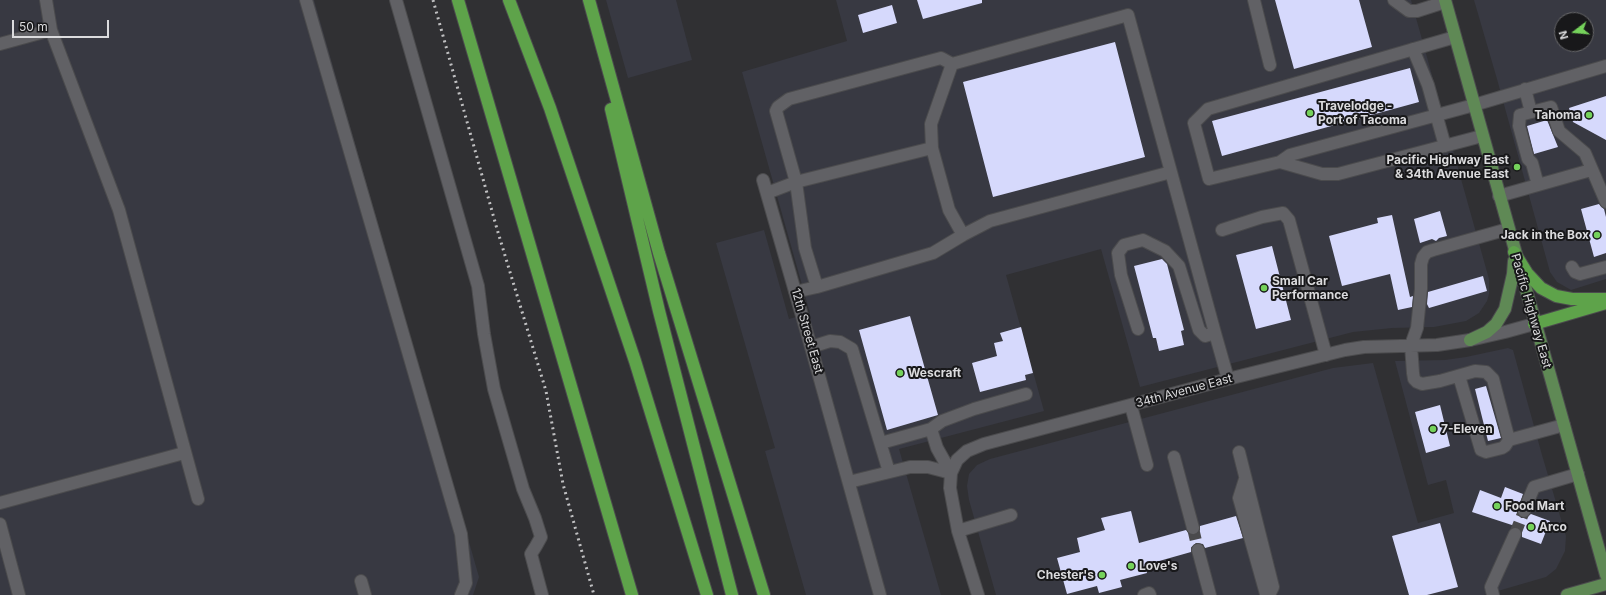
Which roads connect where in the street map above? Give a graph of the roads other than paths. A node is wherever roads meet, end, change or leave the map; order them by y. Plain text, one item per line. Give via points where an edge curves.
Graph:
1 (46, 0) edge
2 (306, 0) edge
3 (396, 0) edge
4 (458, 0) edge
5 (509, 0) edge
6 (585, 0) edge
7 (589, 0) edge
8 (1254, 0) edge
9 (1394, 0) edge
10 (1445, 1) edge
11 (51, 30) junction
12 (1455, 37) junction
13 (0, 44) edge
14 (1413, 49) junction
15 (952, 64) junction
16 (1270, 65) dead end
17 (1606, 66) edge
18 (1525, 89) junction
19 (1474, 104) junction
20 (1531, 112) junction
21 (1437, 115) junction
22 (1482, 136) junction
23 (1445, 146) junction
24 (932, 148) junction
25 (1280, 162) junction
26 (1591, 170) junction
27 (1171, 172) junction
28 (763, 180) dead end
29 (796, 182) junction
30 (1538, 185) junction
31 (767, 193) junction
32 (1499, 196) junction
33 (1606, 202) edge
34 (1508, 229) junction
35 (1222, 230) dead end
36 (963, 235) junction
37 (1514, 252) junction
38 (1572, 267) dead end
39 (1606, 267) edge
40 (817, 287) junction
41 (796, 292) junction
42 (1606, 299) edge
43 (1606, 303) edge
44 (1534, 324) junction
45 (1138, 329) dead end
46 (1215, 334) junction
47 (1470, 340) junction
48 (1411, 345) junction
49 (812, 346) junction
50 (1326, 355) junction
51 (1459, 376) junction
52 (1228, 380) junction
53 (1026, 394) dead end
54 (1131, 406) junction
55 (1564, 425) junction
56 (931, 429) junction
57 (1509, 440) junction
58 (881, 443) junction
59 (1239, 452) dead end
60 (184, 453) junction
61 (1174, 457) dead end
62 (1146, 465) dead end
63 (889, 472) junction
64 (951, 473) junction
65 (1578, 474) junction
66 (848, 482) junction
67 (198, 498) dead end
68 (0, 503) edge
69 (1524, 511) tunnel mouth
70 (1011, 515) dead end
71 (0, 524) edge
72 (1193, 528) tunnel mouth
73 (958, 531) junction
74 (1515, 534) tunnel mouth
75 (1198, 550) tunnel mouth
76 (1606, 575) edge
77 (361, 581) dead end
78 (1606, 584) edge
79 (19, 595) edge
80 (365, 595) edge
81 (461, 595) edge
82 (542, 595) edge
83 (632, 595) edge
84 (707, 595) edge
85 (732, 595) edge
86 (764, 595) edge
87 (880, 595) edge
88 (978, 595) edge
89 (1144, 595) edge
90 (1150, 595) edge
91 (1210, 595) edge
92 (1268, 595) edge
93 (1493, 595) edge
94 (1567, 595) edge

1 - 11 street
2 - 81 street via 461,534 466,583
3 - 82 street via 478,286 494,389 523,489 541,536 530,554
4 - 83 highway
5 - 84 highway via 550,108 635,360
6 - 85 highway via 659,312
7 - 86 highway via 659,253
8 - 16 street
9 - 10 street via 1413,11
10 - 12 main road, Pacific Highway East
11 - 13 street
11 - 60 street via 119,210
12 - 14 street
12 - 19 main road, Pacific Highway East
14 - 21 street
14 - 25 street via 1208,109 1194,123 1209,179
15 - 24 street via 931,124
15 - 27 street via 1128,15
15 - 29 street via 941,58 789,99 778,107 776,111
17 - 18 street
18 - 19 street
18 - 20 street
19 - 21 street
19 - 22 main road, Pacific Highway East
20 - 26 street via 1551,107 1559,131 1585,153
20 - 30 street via 1520,115 1519,126
21 - 23 street
21 - 25 street via 1290,155
22 - 23 street
22 - 32 main road, Pacific Highway East
23 - 25 street via 1338,174 1322,174
24 - 29 street
24 - 36 street via 949,210
26 - 30 street
26 - 33 street
27 - 36 street via 990,221
27 - 46 street
28 - 31 street, 12th Street East
29 - 31 street
29 - 40 street via 805,248
30 - 32 street
31 - 41 street, 12th Street East
32 - 34 main road, Pacific Highway East
34 - 37 main road, Pacific Highway East
34 - 48 street via 1427,252 1421,264 1417,328
35 - 50 street via 1283,213 1289,220
36 - 40 street via 933,253
37 - 42 highway via 1527,273 1541,288 1556,296 1572,299
37 - 44 main road, Pacific Highway East
37 - 47 main road via 1513,274 1505,309 1488,332
38 - 39 street via 1574,272 1580,274
40 - 41 street
41 - 49 street, 12th Street East
43 - 44 highway
44 - 47 street, 34th Avenue East
44 - 55 main road, Pacific Highway East
45 - 46 street via 1121,275 1118,253 1124,245 1143,240 1165,251 1179,266 1199,330 1204,336
46 - 52 street
47 - 48 street, 34th Avenue East
48 - 50 street, 34th Avenue East via 1364,347
48 - 51 street via 1412,373 1417,382 1427,384
49 - 58 street via 830,341 840,342 852,349
49 - 66 street, 12th Street East
50 - 52 street, 34th Avenue East
51 - 57 street via 1481,370 1490,375
51 - 57 street via 1480,450 1486,452 1502,448
52 - 54 street, 34th Avenue East
53 - 56 street via 959,414
54 - 62 street
54 - 64 street, 34th Avenue East via 984,444 957,460
55 - 57 street
55 - 65 main road, Pacific Highway East
56 - 58 street
56 - 64 street via 937,448
58 - 63 street
59 - 92 street via 1273,587
60 - 67 street
60 - 68 street
61 - 72 street
63 - 64 street via 910,467 928,467
63 - 66 street
64 - 73 street via 950,488
65 - 69 street via 1534,487
65 - 76 main road, Pacific Highway East
66 - 87 street, 12th Street East
70 - 73 street
71 - 79 street
73 - 88 street
74 - 93 street via 1491,587
75 - 91 street
77 - 80 street
78 - 94 main road
89 - 90 street

